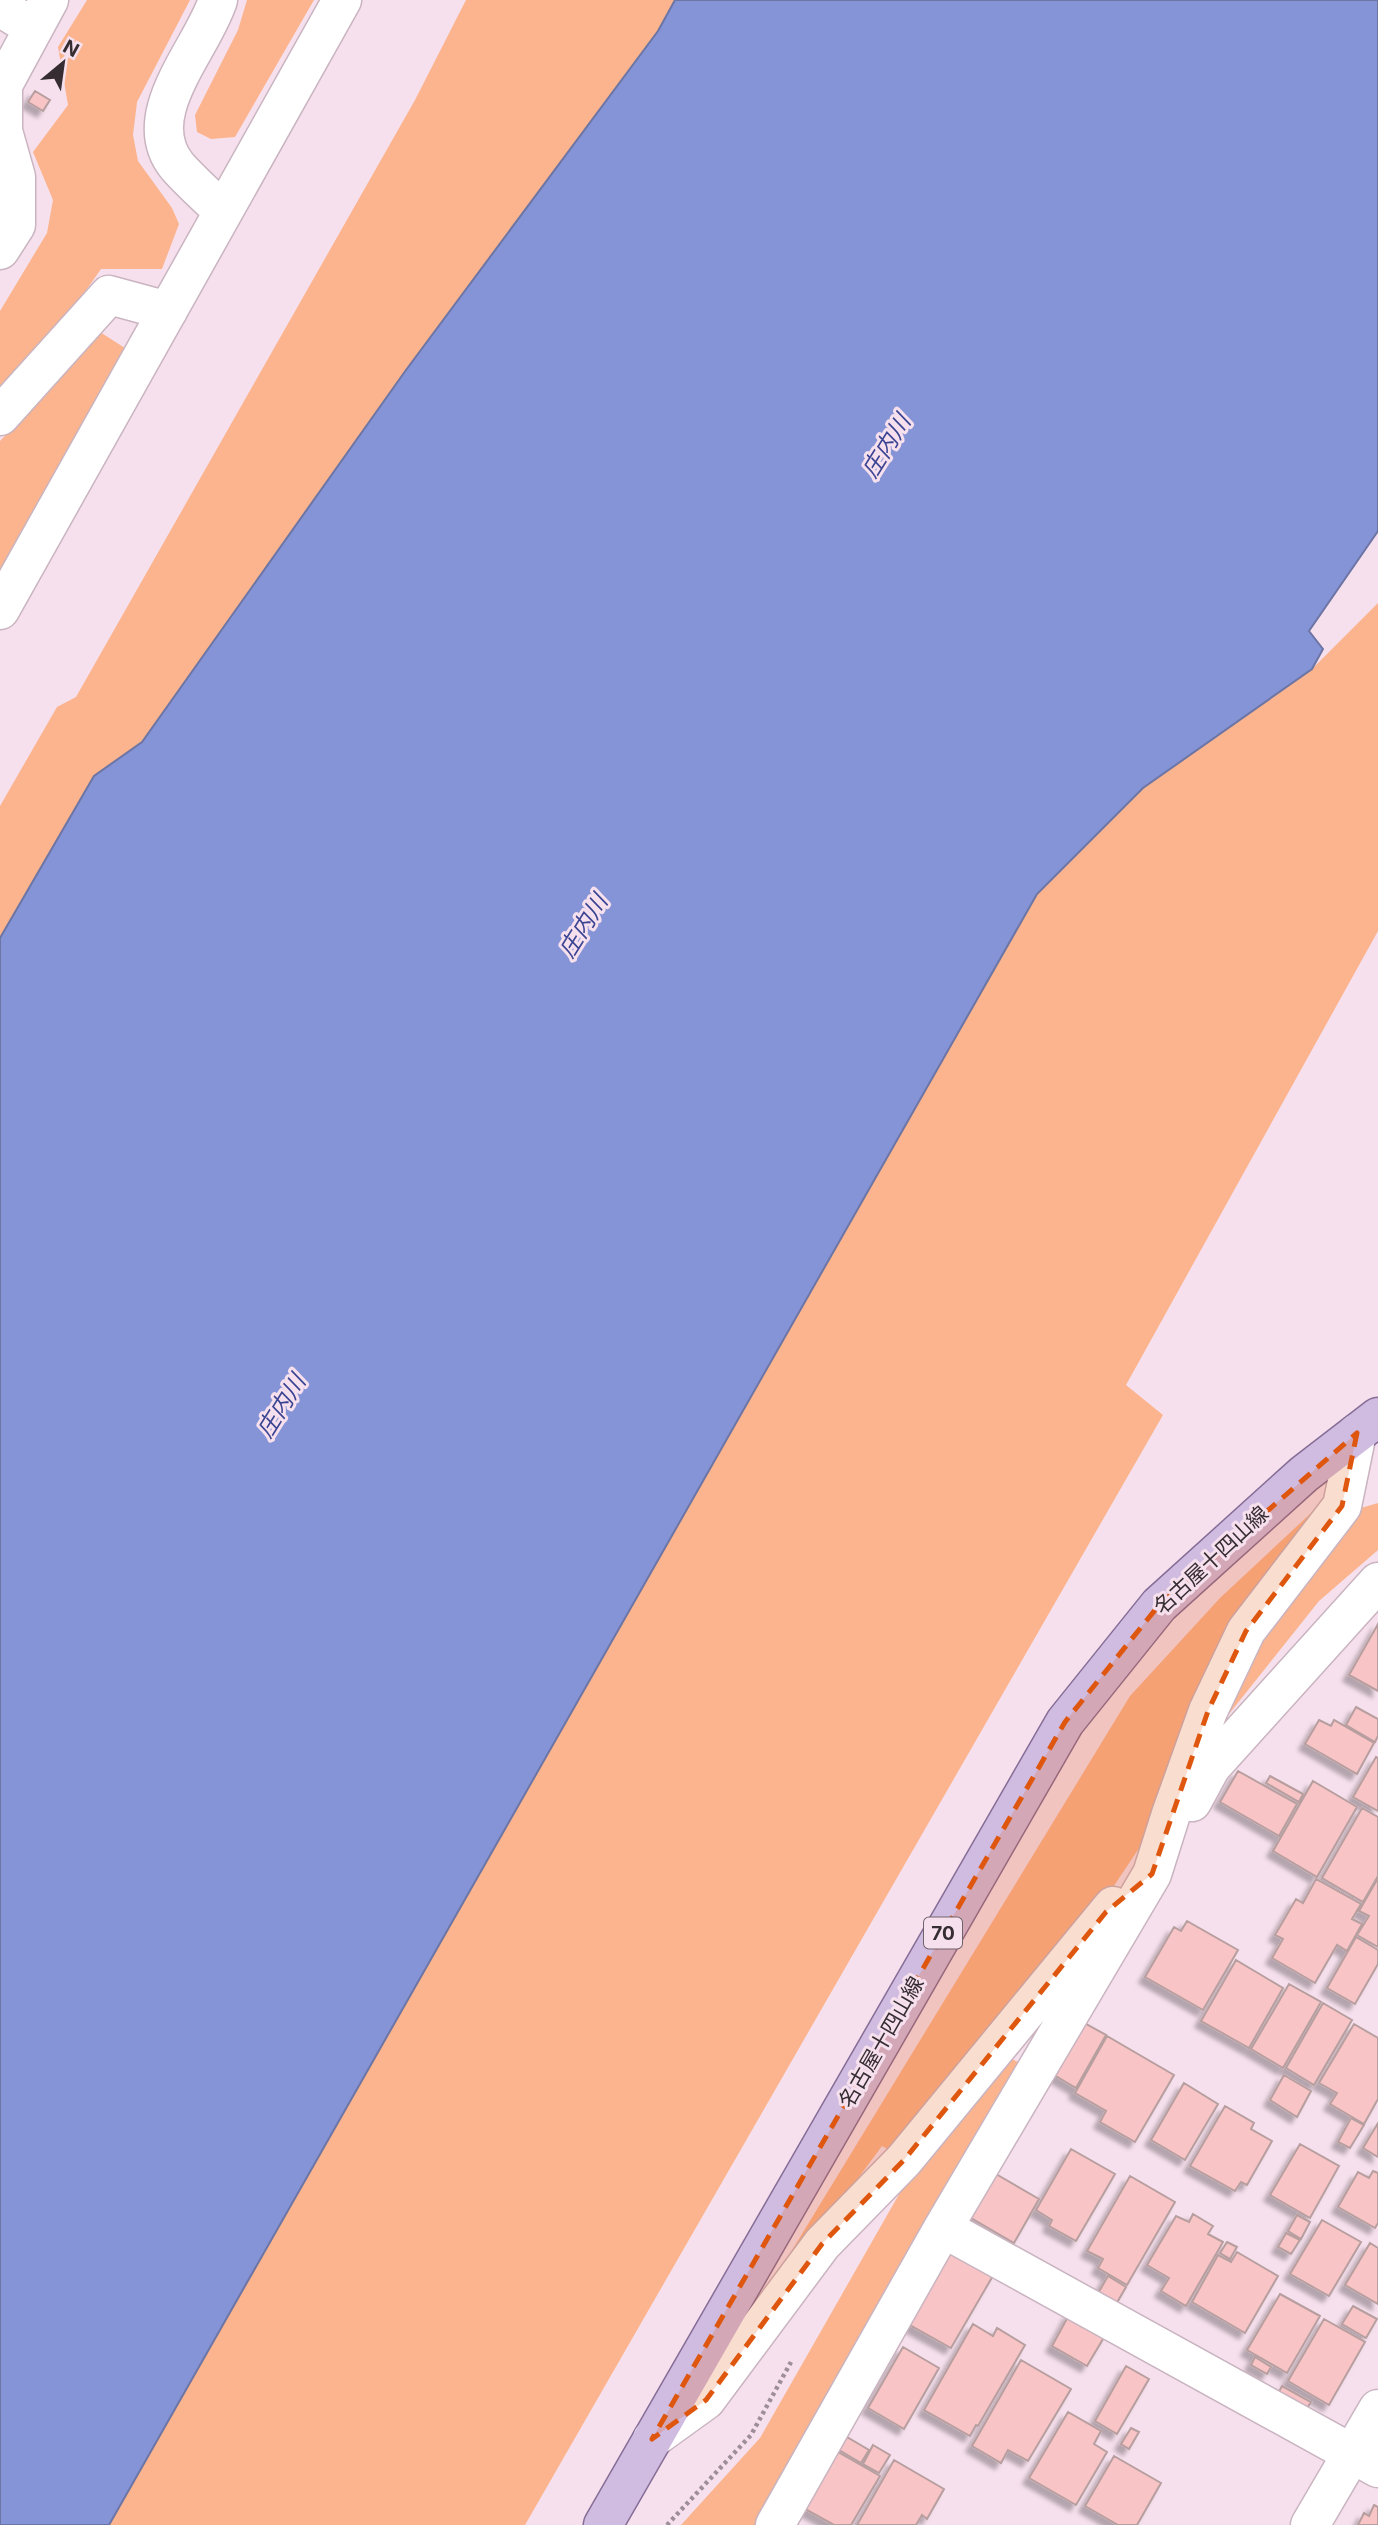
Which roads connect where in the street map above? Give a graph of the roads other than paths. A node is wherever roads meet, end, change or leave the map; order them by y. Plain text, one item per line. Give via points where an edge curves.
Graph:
1 (218, 0) edge
2 (342, 0) edge
3 (0, 7) edge
4 (41, 13) edge
5 (223, 211) junction
6 (0, 250) edge
7 (168, 311) junction
8 (0, 416) edge
9 (0, 610) edge
10 (1367, 1425) edge
11 (1376, 1587) edge
12 (1152, 1874) junction
13 (943, 2228) junction
14 (1378, 2409) edge
15 (652, 2439) junction
16 (1365, 2460) edge
17 (603, 2525) edge
18 (775, 2525) edge
19 (1310, 2525) edge

1 - 5 street via 167,102 162,131 176,164
2 - 5 street
3 - 4 street
4 - 6 street via 2,85 3,131 16,177 16,225
5 - 7 street
7 - 8 street via 109,295
7 - 9 street
10 - 12 street via 1342,1506 1246,1630 1208,1711
10 - 15 main road, 名古屋十四山線 / 70 via 1304,1474 1159,1605 1065,1722
11 - 12 street via 1211,1767
12 - 13 street
12 - 15 street via 1106,1912 904,2160 822,2244 706,2400
13 - 16 street
13 - 18 street
14 - 16 street
15 - 17 main road, 名古屋十四山線 / 70
16 - 19 street

